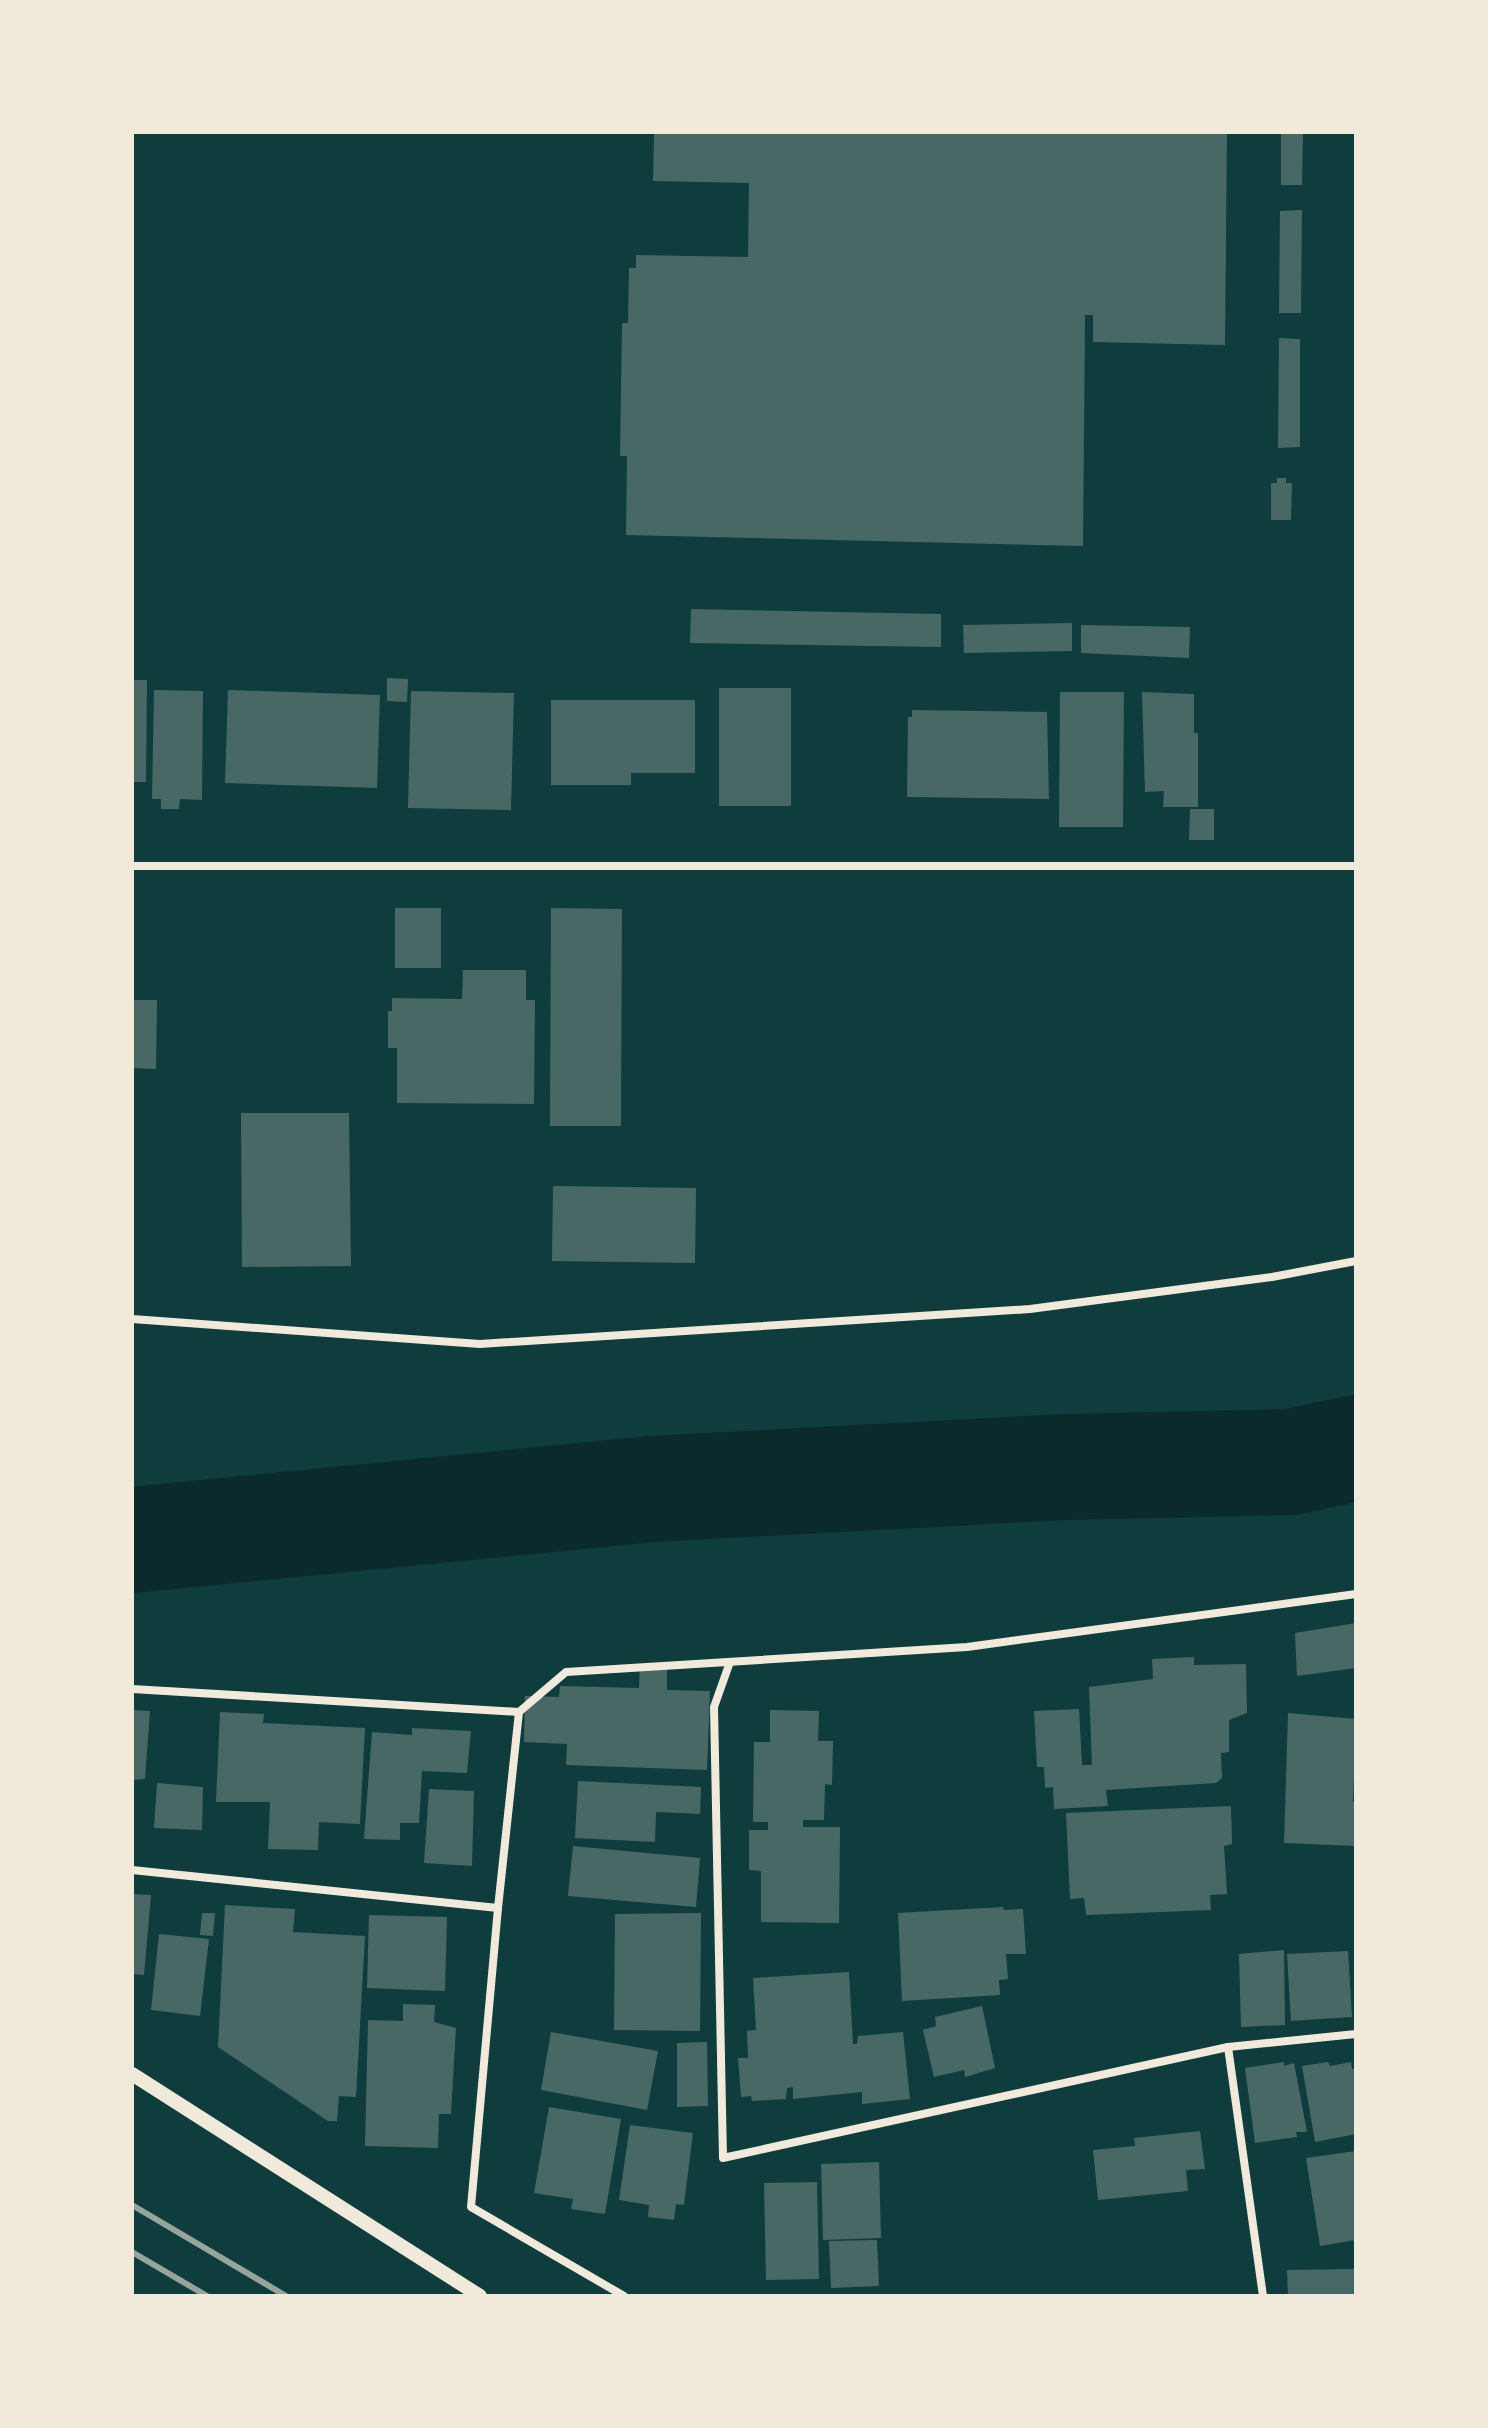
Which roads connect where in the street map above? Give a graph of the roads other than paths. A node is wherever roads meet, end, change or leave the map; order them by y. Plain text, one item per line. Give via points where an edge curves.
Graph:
1 (132, 866) edge
2 (1356, 866) edge
3 (1356, 1261) edge
4 (132, 1319) edge
5 (1356, 1594) edge
6 (730, 1662) junction
7 (132, 1689) edge
8 (519, 1712) junction
9 (132, 1870) edge
10 (498, 1908) junction
11 (1356, 2034) edge
12 (1228, 2047) junction
13 (132, 2074) edge
14 (480, 2296) edge
15 (624, 2296) edge
16 (1263, 2296) edge

1 - 2 street
3 - 4 street via 1030,1309 480,1344
5 - 6 street via 967,1647
6 - 8 street via 566,1672
6 - 12 street via 714,1707 723,2158
7 - 8 street
8 - 10 street
9 - 10 street
10 - 15 street via 471,2207
11 - 12 street
12 - 16 street
13 - 14 street

